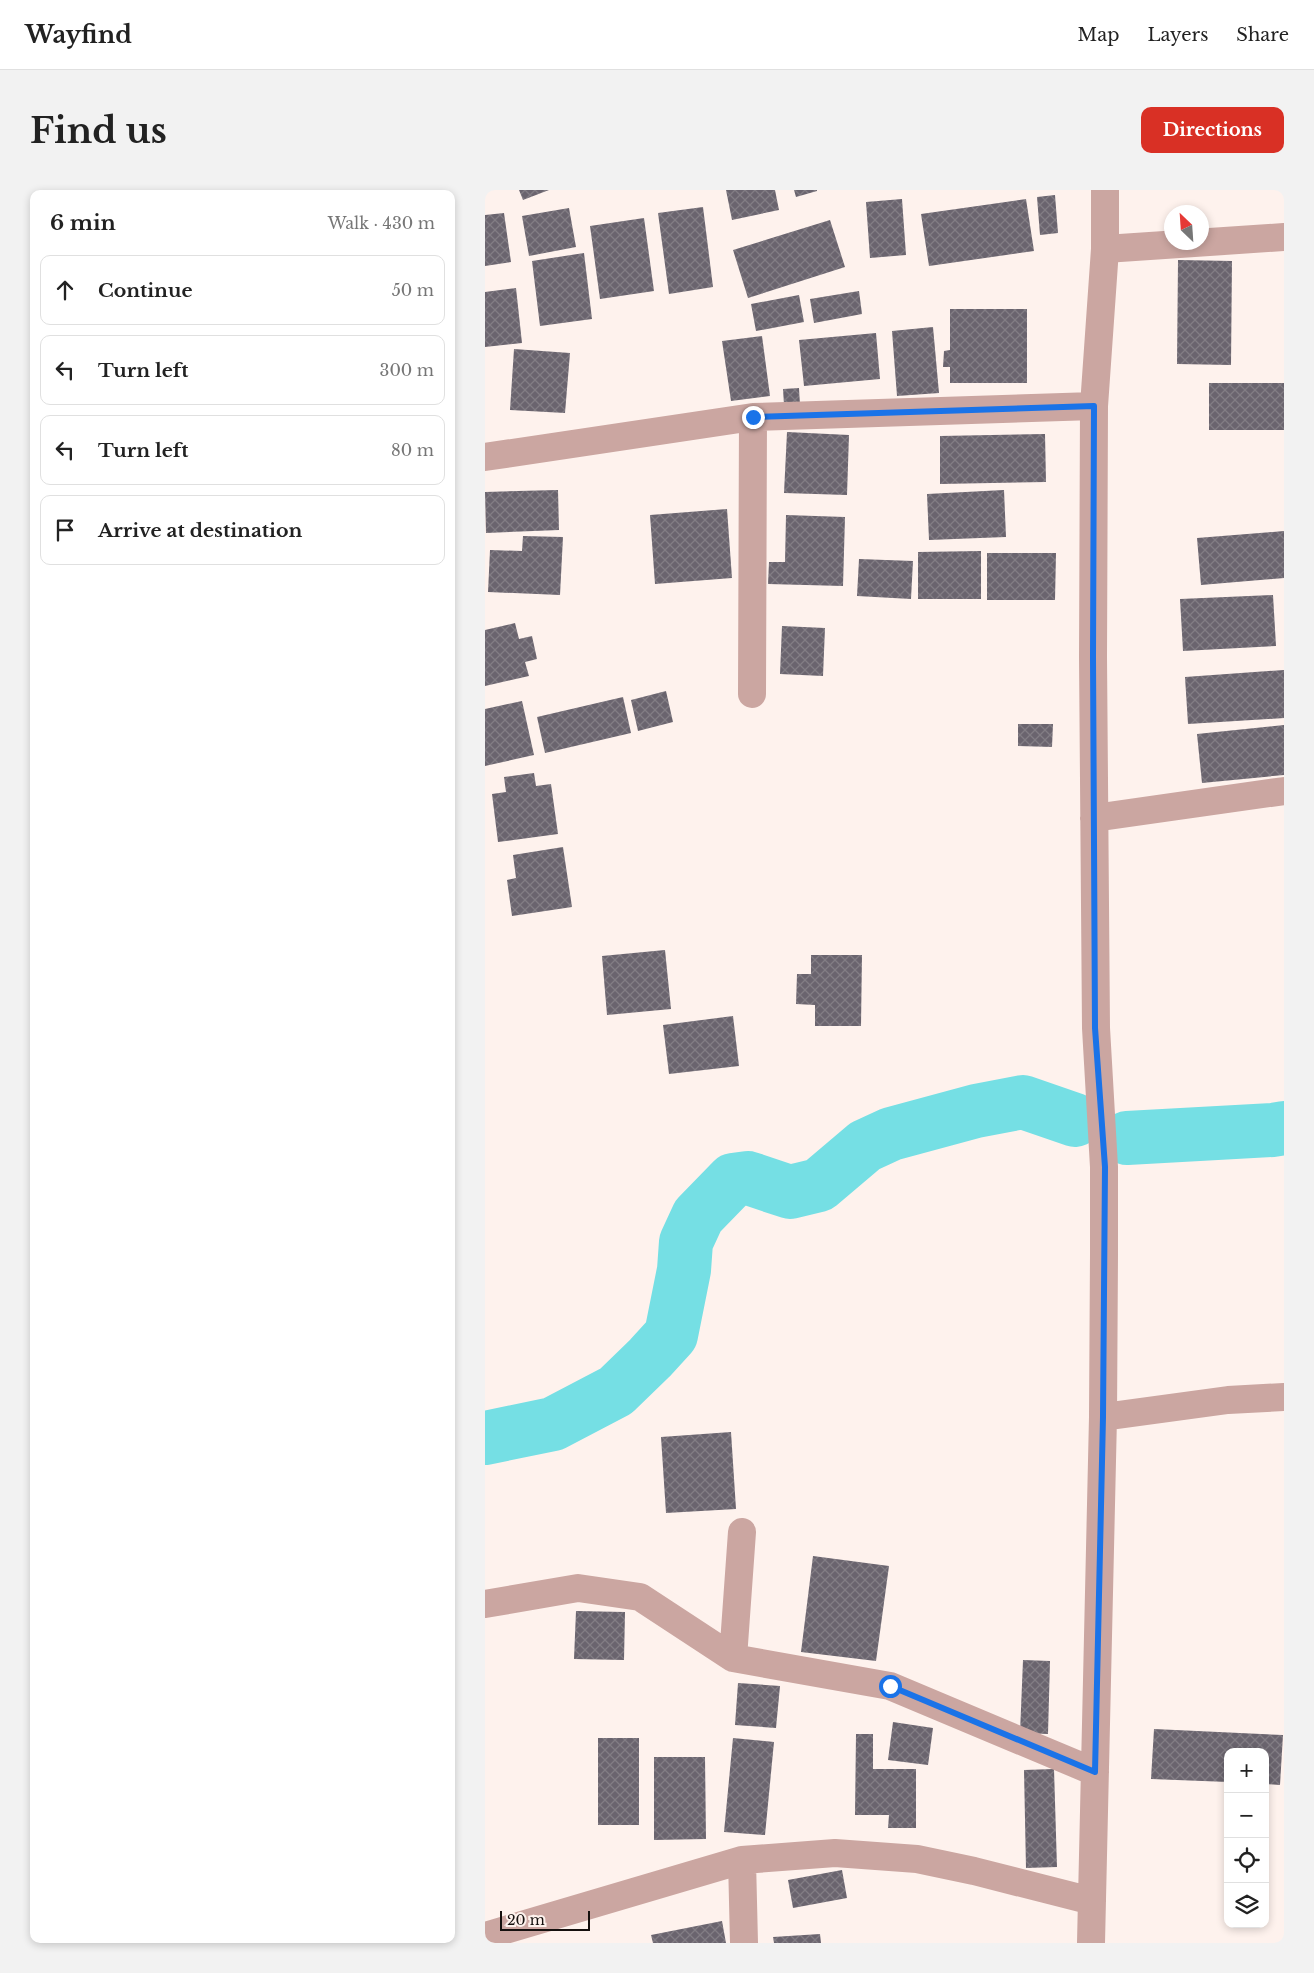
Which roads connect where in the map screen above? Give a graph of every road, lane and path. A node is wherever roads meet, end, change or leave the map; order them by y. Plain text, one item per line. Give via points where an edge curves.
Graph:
1 (1105, 190) edge
2 (1284, 238) edge
3 (1105, 249) junction
4 (1094, 406) junction
5 (753, 417) junction
6 (485, 457) edge
7 (752, 694) dead end
8 (1284, 791) edge
9 (1094, 818) junction
10 (1284, 1397) edge
11 (1103, 1417) junction
12 (742, 1532) dead end
13 (485, 1604) edge
14 (733, 1658) junction
15 (1095, 1772) junction
16 (742, 1860) junction
17 (1092, 1901) junction
18 (485, 1936) edge
19 (744, 1943) edge
20 (1091, 1943) edge

1 - 3 street
2 - 3 street
3 - 4 street
4 - 5 street
4 - 9 street
5 - 6 street
5 - 7 street
8 - 9 street
9 - 11 street via 1095,1028 1105,1167
10 - 11 street via 1228,1400
11 - 15 street
12 - 14 street
13 - 14 street via 578,1588 640,1597
14 - 15 street via 890,1686
15 - 17 street
16 - 17 street via 835,1853 917,1859
16 - 18 street
16 - 19 street
17 - 20 street

